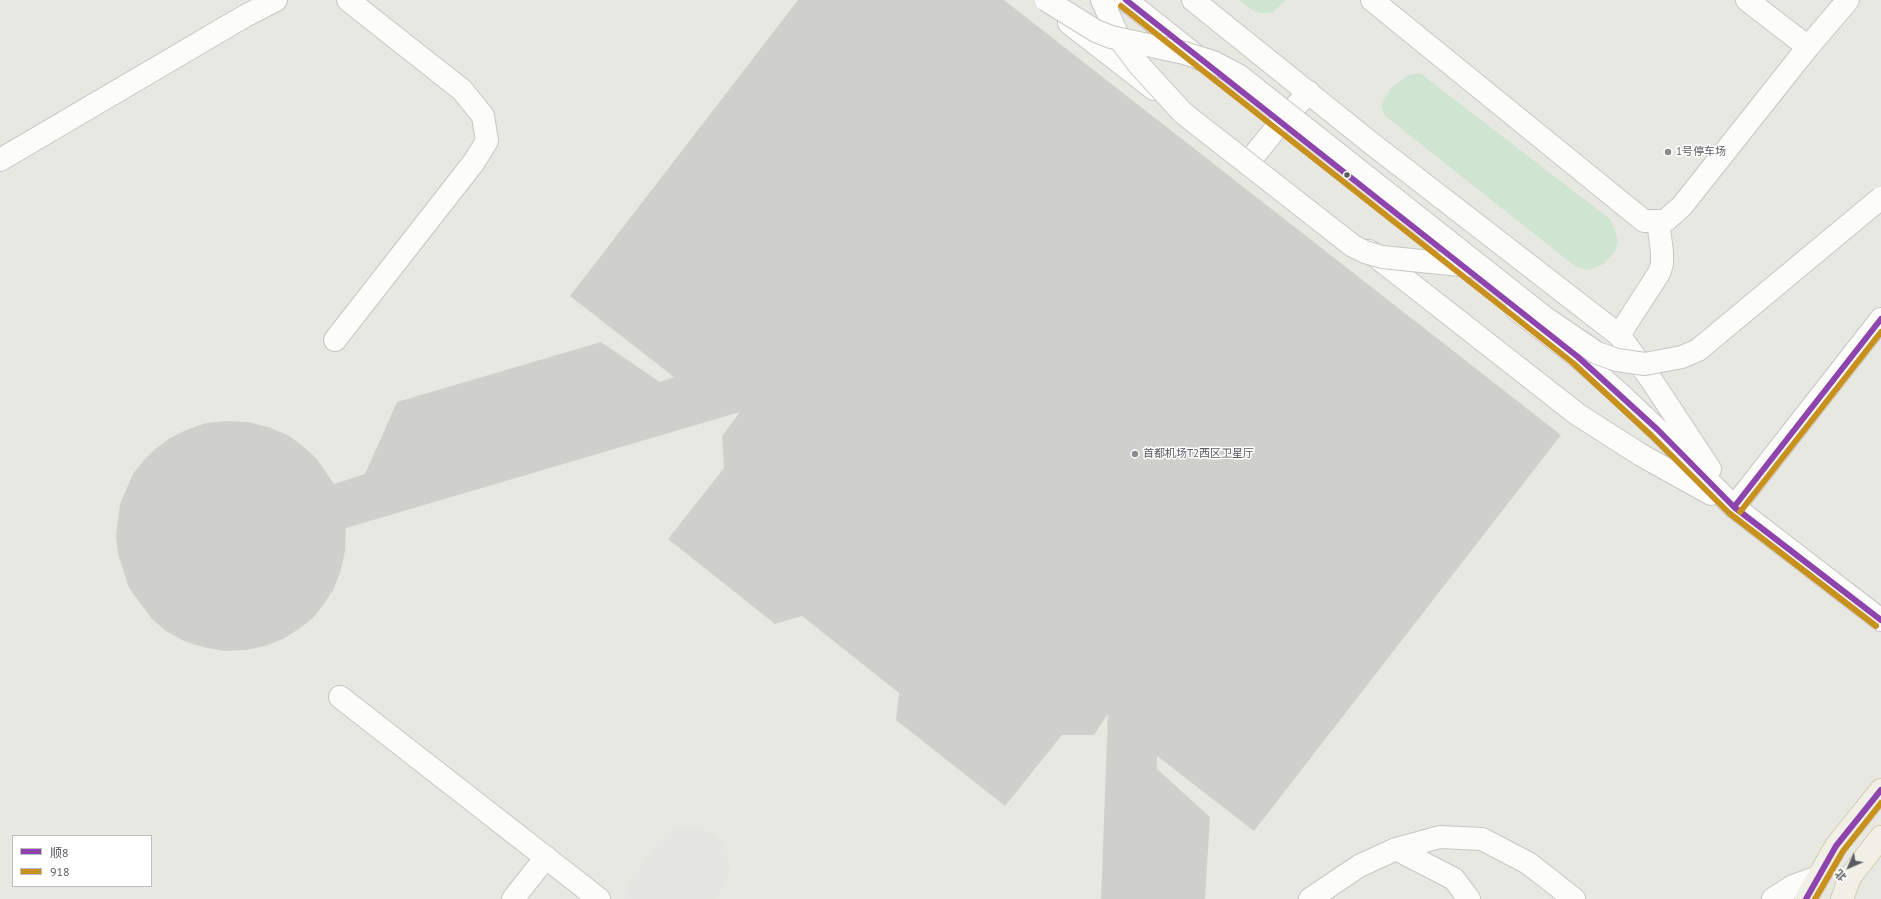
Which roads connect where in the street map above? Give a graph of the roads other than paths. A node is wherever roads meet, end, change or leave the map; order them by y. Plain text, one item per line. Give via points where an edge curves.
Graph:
1 (276, 0) edge
2 (348, 0) edge
3 (1040, 0) edge
4 (1046, 0) edge
5 (1052, 0) edge
6 (1102, 0) edge
7 (1126, 0) edge
8 (1143, 0) edge
9 (1193, 0) edge
10 (1372, 0) edge
11 (1747, 0) edge
12 (1848, 0) edge
13 (1120, 40) junction
14 (1808, 47) junction
15 (1238, 74) junction
16 (1308, 92) junction
17 (1183, 113) junction
18 (1280, 122) junction
19 (1252, 158) junction
20 (0, 160) edge
21 (1881, 198) edge
22 (1658, 221) junction
23 (1480, 267) junction
24 (1881, 319) edge
25 (1619, 335) junction
26 (335, 340) dead end
27 (1734, 507) junction
28 (1881, 620) edge
29 (340, 697) dead end
30 (1881, 790) edge
31 (1881, 837) edge
32 (1396, 849) junction
33 (546, 857) junction
34 (1818, 877) junction
35 (513, 899) edge
36 (599, 899) edge
37 (1310, 899) edge
38 (1470, 899) edge
39 (1574, 899) edge
40 (1773, 899) edge
41 (1806, 899) edge
42 (1842, 899) edge

1 - 20 street
2 - 26 street via 462,90 483,116 487,140 474,162
3 - 17 street, bridge
4 - 13 street, bridge via 1096,31
5 - 19 street
6 - 13 street
7 - 18 street
8 - 15 street, bridge
9 - 16 street
10 - 22 street via 1644,221
11 - 14 street
12 - 14 street
13 - 15 street, bridge via 1184,53 1213,62
13 - 17 street, bridge
14 - 22 street via 1682,206 1665,221
15 - 23 street, bridge
16 - 18 street
16 - 25 street
17 - 23 street, bridge via 1319,220 1364,252 1382,257
18 - 19 street
18 - 27 street via 1578,357 1658,430
19 - 27 street via 1577,414 1641,455
21 - 23 street, bridge via 1698,350 1669,361 1632,363 1597,353 1544,318
22 - 25 street via 1662,252 1659,273
24 - 27 street
25 - 27 street
27 - 28 street
29 - 33 street
30 - 34 main road via 1840,842
31 - 42 main road via 1850,877
32 - 37 street via 1359,866
32 - 38 street via 1454,879
32 - 39 street via 1440,837 1482,840 1528,863
33 - 35 street
33 - 36 street
34 - 40 street via 1793,886
34 - 41 main road

